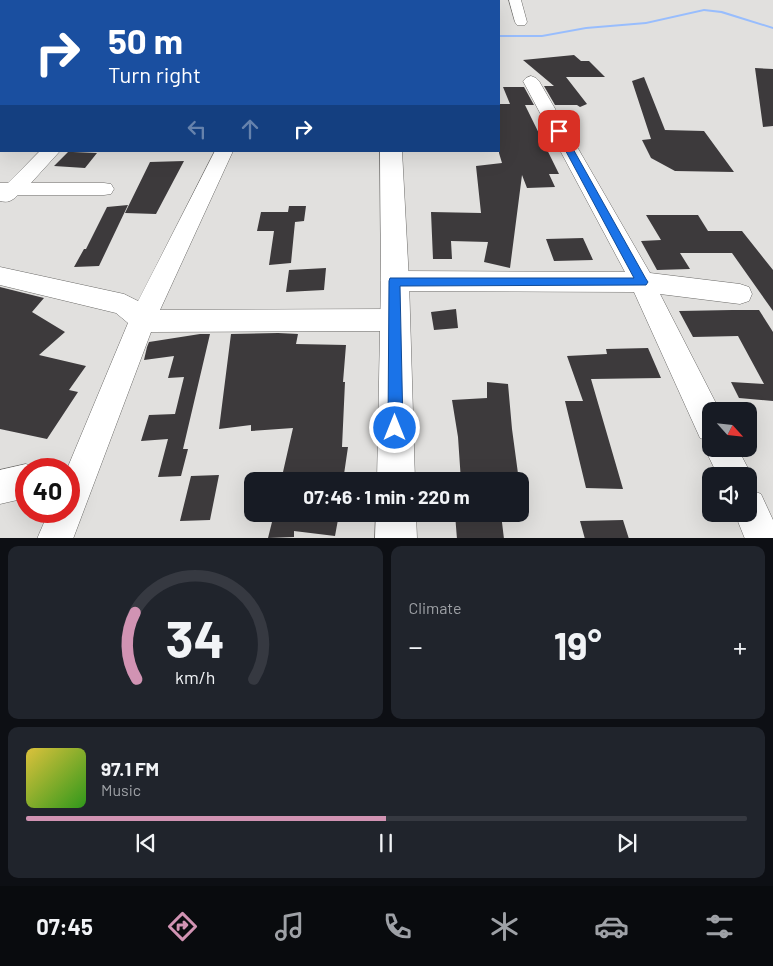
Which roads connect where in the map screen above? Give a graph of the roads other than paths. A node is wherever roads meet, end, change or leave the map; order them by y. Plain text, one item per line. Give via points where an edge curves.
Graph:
1 (515, 0) edge
2 (521, 22) dead end
3 (531, 81) dead end
4 (50, 152) edge
5 (224, 152) edge
6 (391, 152) edge
7 (104, 189) dead end
8 (4, 194) edge
9 (0, 276) edge
10 (394, 281) junction
11 (642, 282) junction
12 (740, 294) dead end
13 (395, 320) junction
14 (144, 321) junction
15 (702, 408) edge
16 (80, 464) edge
17 (396, 472) edge
18 (15, 484) edge
19 (0, 488) edge
20 (396, 522) edge
21 (61, 523) edge
22 (55, 538) edge
23 (396, 538) edge

1 - 2 street
3 - 11 street
4 - 8 street
5 - 14 street
6 - 10 street
7 - 8 street
9 - 14 street via 124,304
10 - 11 street
10 - 13 street
11 - 12 street
11 - 15 street
13 - 14 street
13 - 17 street
14 - 16 street
18 - 19 street
20 - 23 street
21 - 22 street

